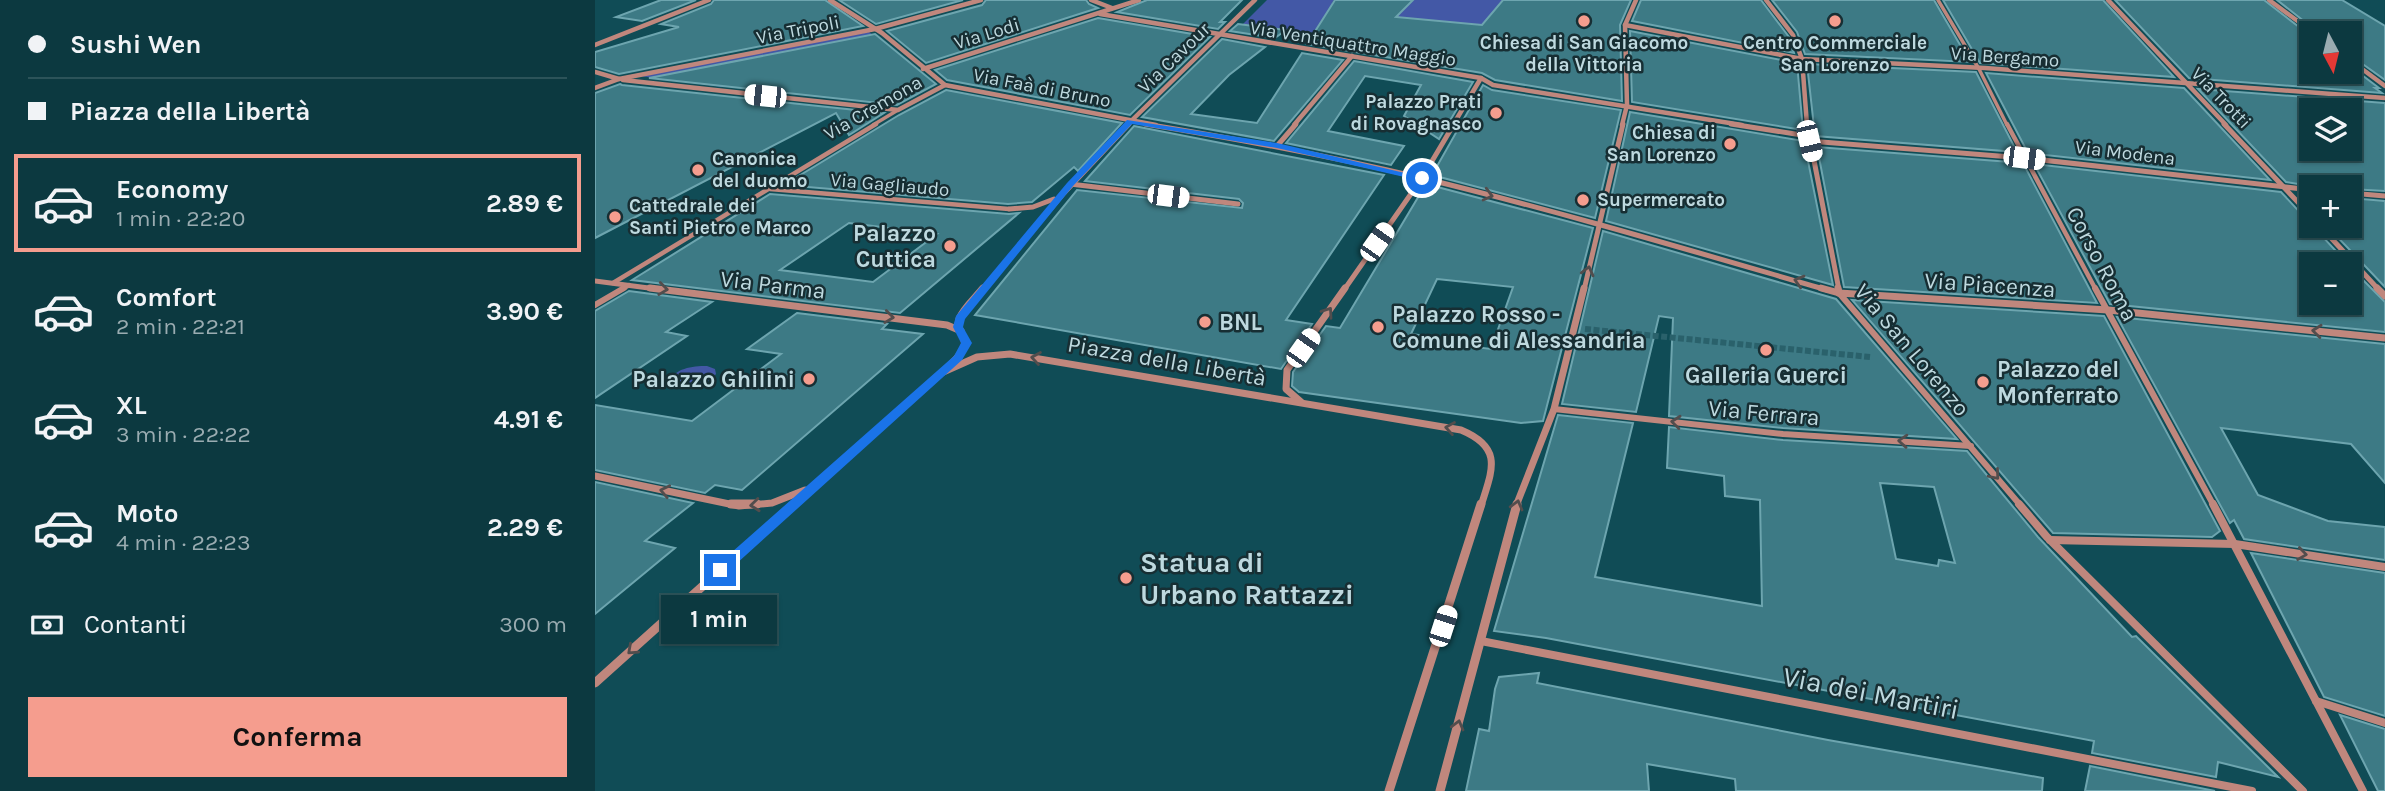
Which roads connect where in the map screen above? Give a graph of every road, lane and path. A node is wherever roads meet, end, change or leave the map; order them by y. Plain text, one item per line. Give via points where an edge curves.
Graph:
1 (709, 0) edge
2 (830, 0) edge
3 (981, 0) edge
4 (1091, 0) edge
5 (1139, 0) edge
6 (1255, 0) edge
7 (1636, 0) edge
8 (1766, 0) edge
9 (1938, 0) edge
10 (2108, 0) edge
11 (2269, 0) edge
12 (1112, 8) junction
13 (1100, 14) junction
14 (2299, 22) edge
15 (1625, 25) junction
16 (875, 29) junction
17 (1216, 37) junction
18 (595, 46) edge
19 (1352, 55) junction
20 (1802, 59) junction
21 (923, 69) junction
22 (1979, 69) junction
23 (2363, 70) edge
24 (595, 72) edge
25 (1481, 78) junction
26 (619, 79) junction
27 (945, 85) junction
28 (2186, 85) junction
29 (2385, 86) edge
30 (595, 89) edge
31 (2385, 98) edge
32 (1627, 105) junction
33 (898, 110) junction
34 (1130, 121) junction
35 (1808, 139) junction
36 (1277, 146) junction
37 (2024, 158) junction
38 (1422, 178) junction
39 (1070, 184) junction
40 (2284, 187) junction
41 (769, 189) junction
42 (2299, 189) edge
43 (2362, 194) edge
44 (1061, 195) junction
45 (2385, 196) edge
46 (2299, 203) edge
47 (1238, 204) dead end
48 (1009, 209) joint
49 (1600, 224) junction
50 (2331, 238) edge
51 (595, 281) edge
52 (613, 283) junction
53 (629, 285) junction
54 (1839, 293) junction
55 (2385, 296) edge
56 (595, 305) edge
57 (2108, 310) junction
58 (962, 331) junction
59 (2385, 338) edge
60 (939, 375) junction
61 (1312, 406) junction
62 (1554, 409) junction
63 (1971, 446) junction
64 (595, 476) edge
65 (822, 478) junction
66 (2049, 539) junction
67 (2235, 544) junction
68 (2385, 567) edge
69 (1481, 640) junction
70 (595, 683) edge
71 (2316, 701) junction
72 (2385, 723) edge
73 (1389, 791) edge
74 (1440, 791) edge
75 (2252, 791) edge
76 (2303, 791) edge
77 (2363, 791) edge

1 - 18 street
2 - 16 street, Via Faà di Bruno
3 - 16 street, Via Tripoli
4 - 12 street
5 - 12 street, Via Lodi
6 - 17 street, Via Cavour
7 - 15 street
8 - 20 street, Via San Lorenzo via 1793,35
9 - 22 street, Corso Roma
10 - 28 street, Via Trotti
11 - 14 street
12 - 13 street, Via Lodi
13 - 17 street, Via Ventiquattro Maggio
13 - 21 street, Via Lodi
15 - 20 street, Via Bergamo
15 - 32 street
16 - 21 street, Via Faà di Bruno
16 - 26 street, Via Tripoli
17 - 19 street, Via Ventiquattro Maggio
17 - 34 street, Via Cavour
19 - 25 street, Via Ventiquattro Maggio
19 - 36 street
20 - 22 street, Via Bergamo
20 - 35 street, Via San Lorenzo
21 - 27 street, Via Faà di Bruno
22 - 28 street, Via Bergamo
22 - 37 street, Corso Roma
23 - 29 street
24 - 26 street
25 - 32 street, Via Ventiquattro Maggio via 1493,85
25 - 38 street
26 - 30 street, Via Tripoli
26 - 33 street
27 - 33 street, Via Cremona
27 - 34 street, Via Faà di Bruno
28 - 31 street, Via Bergamo
28 - 40 street, Via Trotti
32 - 35 street, Via Ventiquattro Maggio
32 - 49 street
33 - 41 street, Via Cremona
34 - 36 street, Via Faà di Bruno
34 - 39 street, Via Cavour
35 - 37 street, Via Modena
35 - 54 street, Via San Lorenzo
36 - 38 street, Via Faà di Bruno
37 - 40 street, Via Modena
37 - 57 street, Corso Roma
38 -> 49 street, Via Faà di Bruno
61 -> 38 street via 1287,391 1287,370
39 - 44 street, Via Cavour
39 - 47 street
40 - 42 street, Via Modena
40 - 46 street, Via Trotti
41 - 48 street, Via Gagliaudo
41 - 52 street, Via Cremona
43 - 45 street
44 - 48 street via 1035,206
44 - 58 street, Via Cavour via 960,318
54 -> 49 street, Via Piacenza
62 -> 49 street
50 - 55 street
51 - 52 street, Via Parma
52 - 53 street, Via Parma
53 - 56 street
53 -> 58 street, Via Parma via 947,325
54 - 57 street, Via Piacenza
54 - 63 street, Via San Lorenzo
59 -> 57 street, Via Piacenza
57 - 67 street, Corso Roma
58 - 60 street, Via Cavour via 967,339 965,349
61 -> 60 street, Piazza della Libertà via 1004,354 969,359
60 - 65 street, Piazza della Libertà
73 -> 61 street, Piazza della Libertà via 1492,471 1492,457 1482,442 1461,430
63 -> 62 street, Via Ferrara via 1783,434
69 -> 62 street via 1525,478
63 -> 66 street, Via San Lorenzo
65 -> 64 street via 782,500 752,506
65 -> 70 street, Piazza della Libertà
66 - 67 street
66 - 76 street, Via San Lorenzo
67 -> 68 street
67 - 71 street, Corso Roma
74 -> 69 street
69 - 75 street, Via dei Martiri
71 - 72 street
71 - 77 street, Corso Roma

